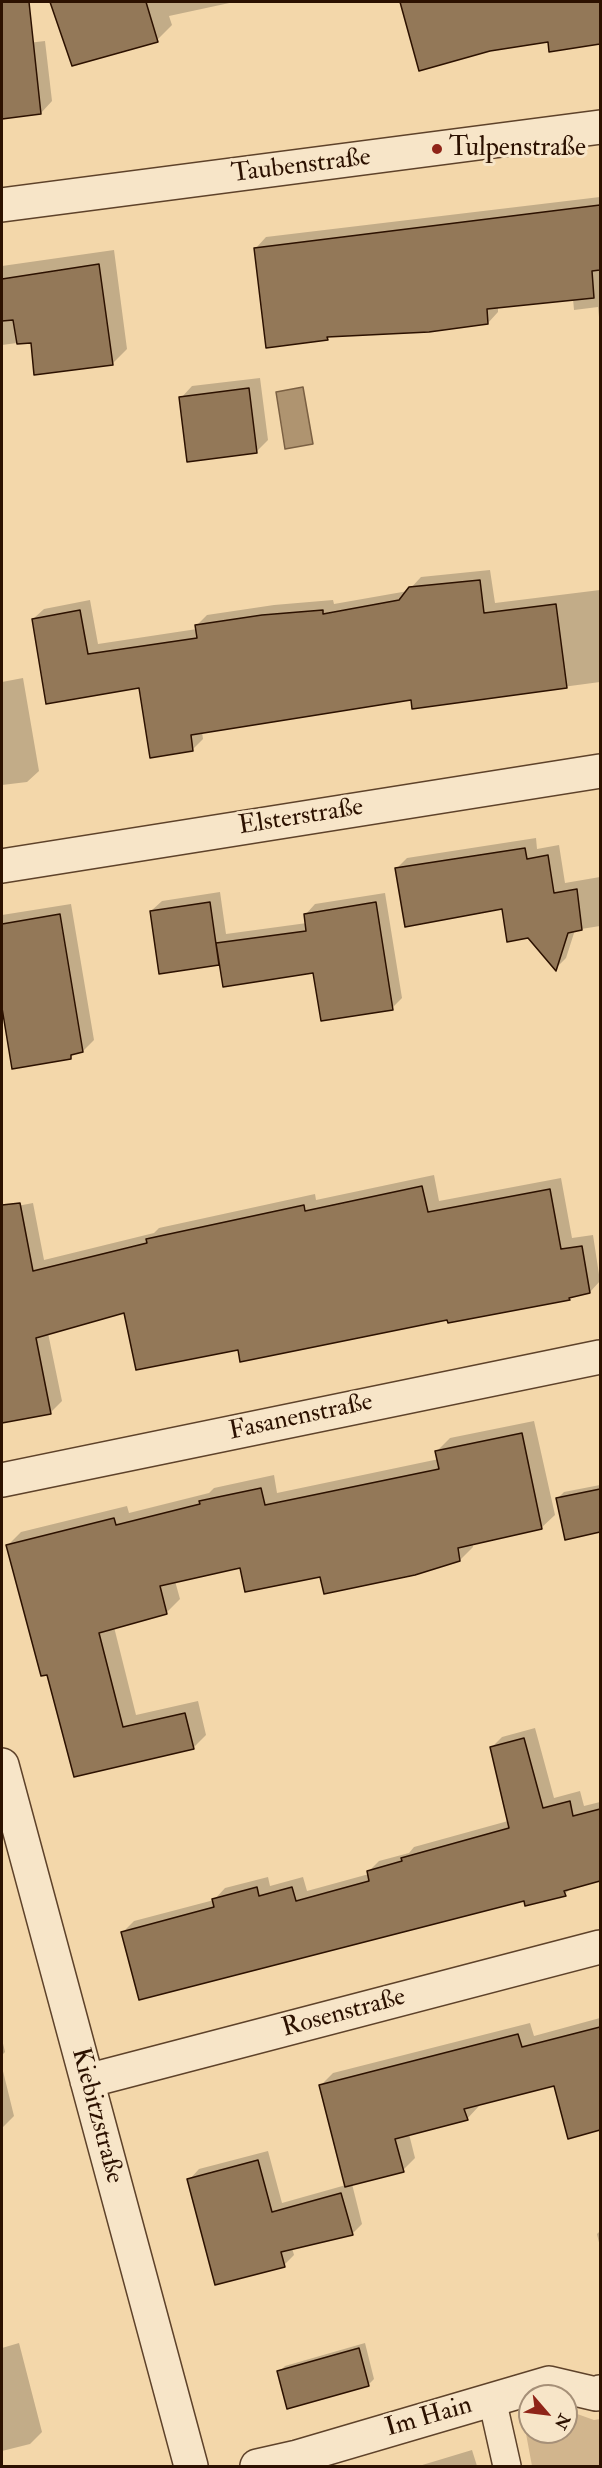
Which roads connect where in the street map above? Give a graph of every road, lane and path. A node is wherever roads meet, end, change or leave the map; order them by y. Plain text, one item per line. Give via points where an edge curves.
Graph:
1 (600, 127) edge
2 (2, 205) edge
3 (600, 771) edge
4 (2, 866) edge
5 (600, 1357) edge
6 (2, 1480) edge
7 (2, 1765) edge
8 (600, 1947) edge
9 (87, 2081) junction
10 (600, 2392) edge
11 (492, 2400) junction
12 (299, 2462) edge
13 (191, 2466) edge
14 (257, 2466) edge
15 (507, 2466) edge

1 - 2 street, Taubenstraße
3 - 4 street, Elsterstraße
5 - 6 street, Fasanenstraße
7 - 9 street, Kiebitzstraße
8 - 9 street, Rosenstraße
9 - 13 street, Kiebitzstraße
10 - 11 street, Im Hain via 549,2383
11 - 12 street, Im Hain
11 - 15 lane
12 - 14 street, Im Hain

